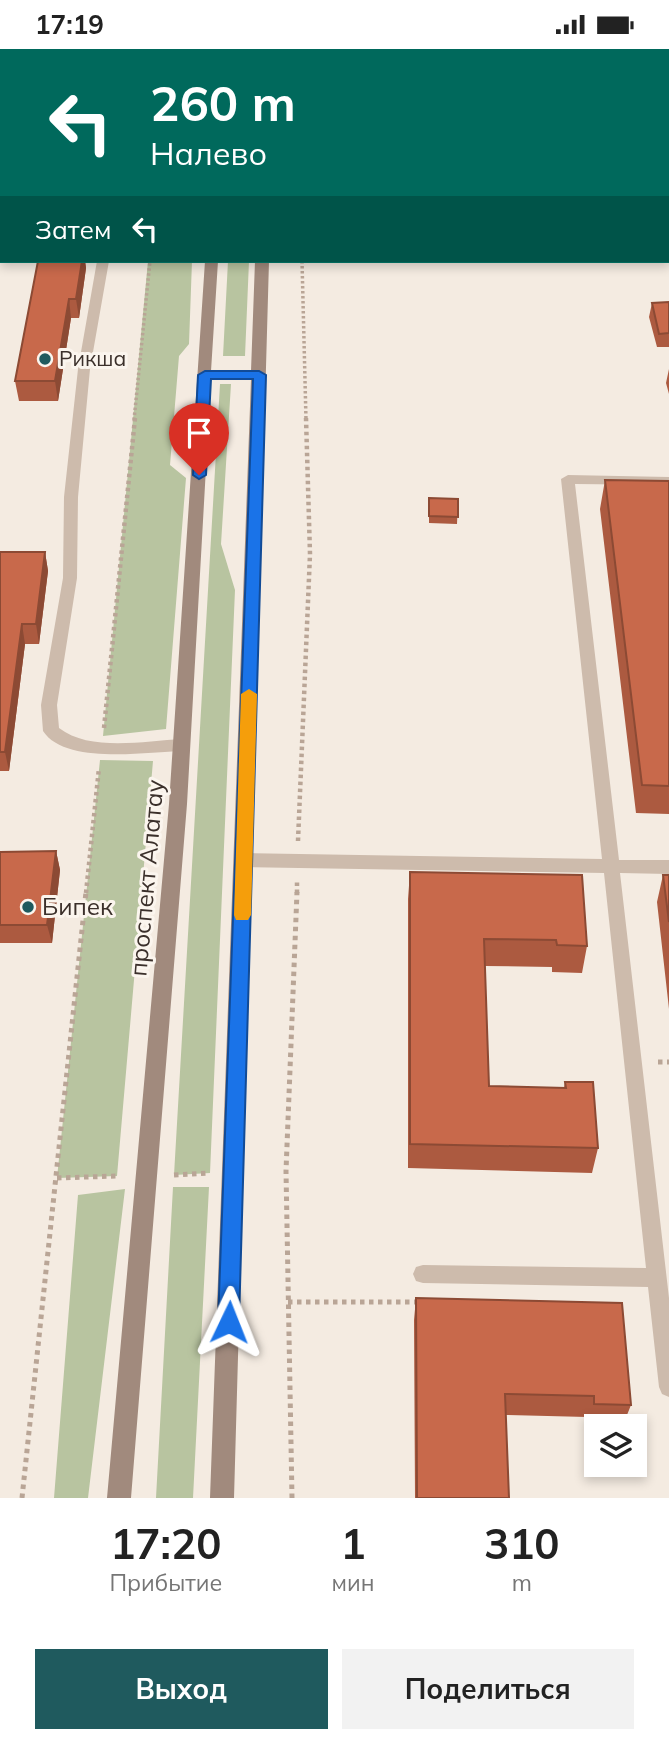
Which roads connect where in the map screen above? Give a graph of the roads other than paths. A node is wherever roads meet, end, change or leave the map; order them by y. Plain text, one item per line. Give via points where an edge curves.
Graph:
1 (103, 263) edge
2 (211, 263) edge
3 (262, 263) edge
4 (205, 375) junction
5 (259, 375) junction
6 (669, 481) edge
7 (182, 745) junction
8 (244, 860) junction
9 (611, 866) junction
10 (669, 867) edge
11 (423, 1274) dead end
12 (657, 1277) junction
13 (664, 1301) edge
14 (669, 1387) edge
15 (118, 1498) edge
16 (222, 1498) edge

1 - 7 lane via 84,369 71,497 70,578 49,705 51,731 67,743 101,748
2 - 4 main road, проспект Алатау
3 - 5 main road
4 - 5 main road
4 - 7 main road, проспект Алатау
5 - 8 main road
6 - 9 lane via 568,479
7 - 15 main road, проспект Алатау
8 - 9 lane
8 - 16 main road
9 - 10 lane
9 - 12 lane
11 - 12 lane
12 - 13 lane
13 - 14 lane

